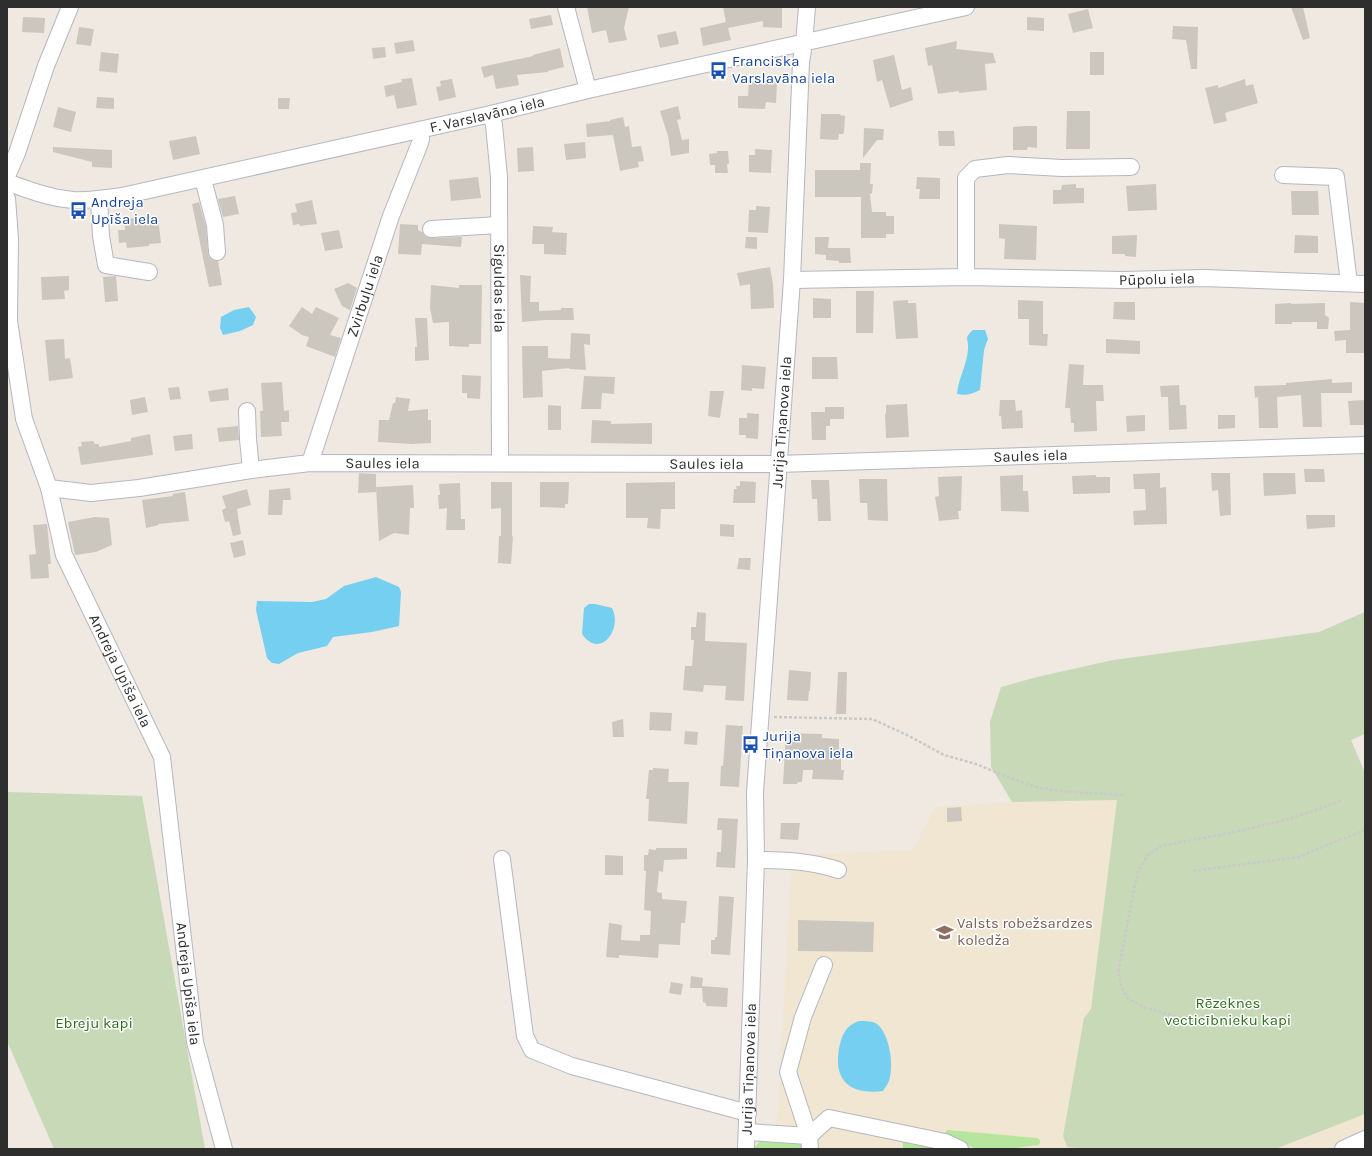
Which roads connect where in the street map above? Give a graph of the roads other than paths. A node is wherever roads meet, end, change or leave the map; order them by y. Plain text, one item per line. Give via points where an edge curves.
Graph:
1 (70, 7) edge
2 (566, 7) edge
3 (807, 7) edge
4 (966, 7) edge
5 (804, 43) junction
6 (588, 90) junction
7 (491, 114) junction
8 (420, 130) junction
9 (1131, 167) dead end
10 (1283, 175) dead end
11 (7, 176) edge
12 (203, 179) junction
13 (7, 182) edge
14 (7, 198) edge
15 (99, 199) junction
16 (499, 225) junction
17 (431, 229) dead end
18 (217, 252) dead end
19 (149, 272) dead end
20 (966, 277) junction
21 (792, 280) junction
22 (1349, 283) junction
23 (1365, 284) edge
24 (248, 411) dead end
25 (1365, 445) edge
26 (310, 463) junction
27 (500, 463) junction
28 (778, 464) junction
29 (251, 470) junction
30 (49, 488) junction
31 (502, 859) dead end
32 (756, 860) junction
33 (838, 870) dead end
34 (824, 965) dead end
35 (748, 1113) junction
36 (747, 1132) junction
37 (1365, 1139) edge
38 (810, 1142) edge
39 (224, 1149) edge
40 (746, 1149) edge
41 (960, 1149) edge
42 (1343, 1149) edge

1 - 11 street via 46,66 18,153
2 - 6 street
3 - 5 street, Jurija Tiņanova iela
4 - 5 street, F. Varslavāna iela
5 - 6 street, F. Varslavāna iela
5 - 21 street, Jurija Tiņanova iela via 801,62
6 - 7 street, F. Varslavāna iela
7 - 8 street, F. Varslavāna iela
7 - 16 street, Siguldas iela via 499,177
8 - 12 street, F. Varslavāna iela
8 - 26 street, Zvirbuļu iela via 421,140 391,216
9 - 20 street via 1062,168 1008,165 975,169 966,178
10 - 22 street via 1336,177
12 - 15 street, F. Varslavāna iela
12 - 18 street via 215,225
13 - 15 street, F. Varslavāna iela via 46,195 72,200
14 - 30 street, Andreja Upīša iela via 10,239 9,321 24,419
15 - 19 street via 106,265
16 - 17 street
16 - 27 street, Siguldas iela
20 - 21 street, Pūpolu iela
20 - 22 street, Pūpolu iela via 1123,280 1204,278
21 - 28 street, Jurija Tiņanova iela
22 - 23 street, Pūpolu iela
24 - 29 street
25 - 28 street, Saules iela
26 - 27 street, Saules iela
26 - 29 street, Saules iela
27 - 28 street, Saules iela
28 - 32 street, Jurija Tiņanova iela via 755,792
29 - 30 street, Saules iela via 91,493
30 - 39 street, Andreja Upīša iela via 64,555 162,757 195,1042
31 - 35 street via 525,1036 532,1050 572,1066
32 - 33 street via 818,864
32 - 35 street, Jurija Tiņanova iela
34 - 38 street via 803,1017 788,1072
35 - 36 street, Jurija Tiņanova iela
36 - 38 street
36 - 40 street, Jurija Tiņanova iela
37 - 42 street
38 - 41 street via 829,1118 945,1142

